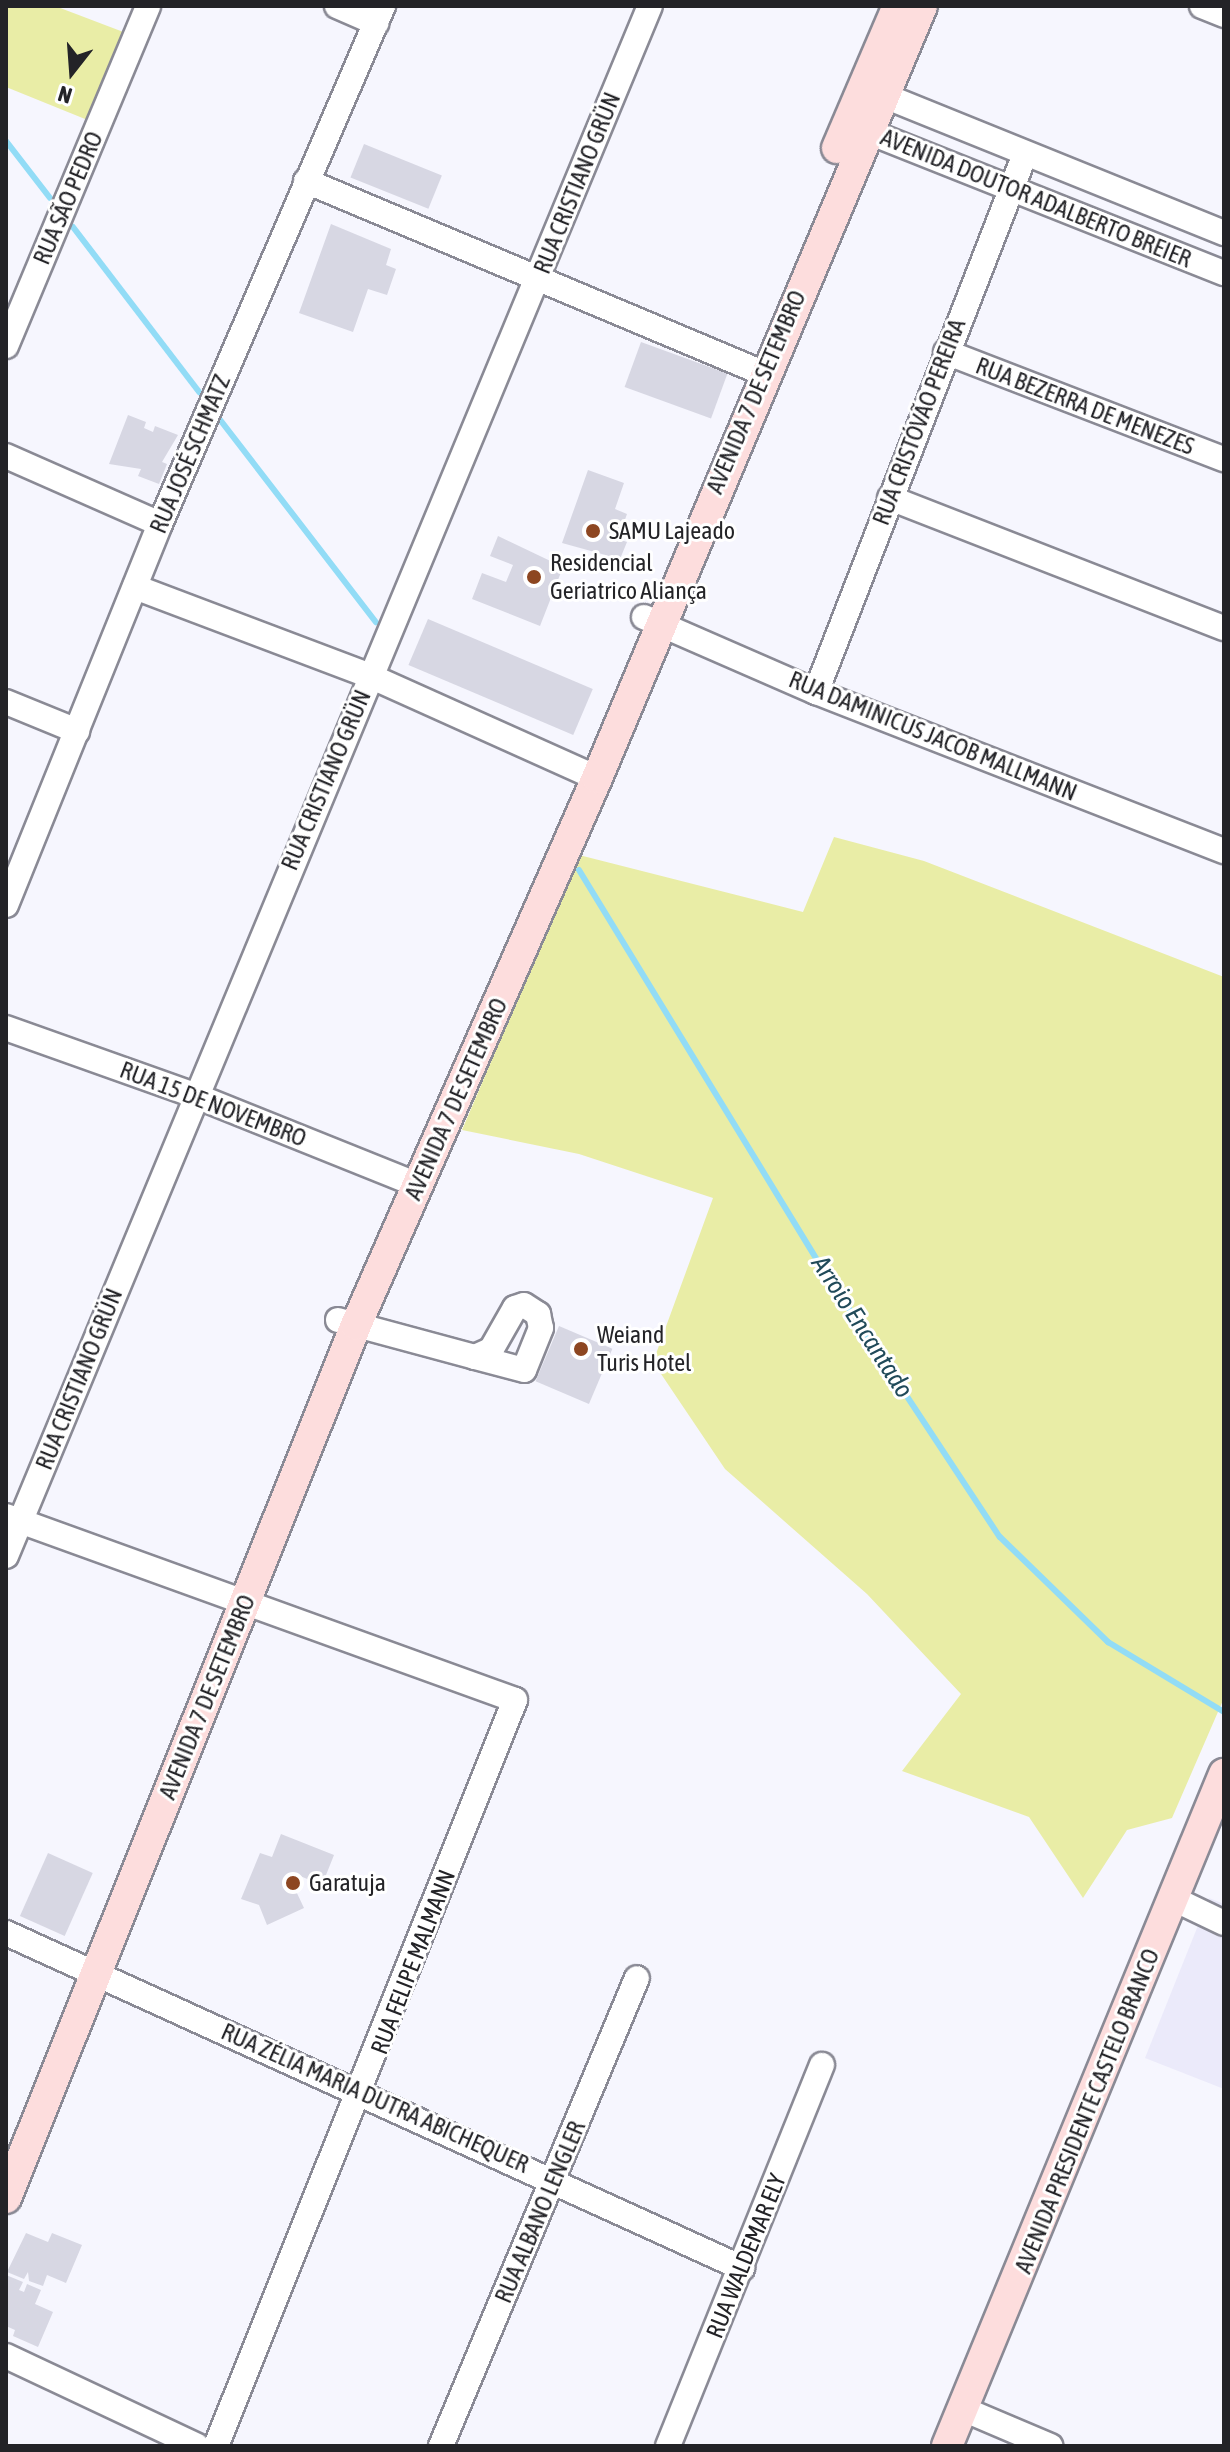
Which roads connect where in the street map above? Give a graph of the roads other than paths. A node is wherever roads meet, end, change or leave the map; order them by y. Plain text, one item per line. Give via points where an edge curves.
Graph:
1 (148, 6) edge
2 (337, 6) edge
3 (650, 6) edge
4 (898, 6) edge
5 (922, 6) edge
6 (1202, 6) edge
7 (379, 14) edge
8 (1224, 15) edge
9 (873, 91) junction
10 (857, 128) junction
11 (1025, 154) junction
12 (306, 181) junction
13 (1010, 188) junction
14 (1224, 233) edge
15 (1224, 273) edge
16 (539, 277) junction
17 (6, 346) edge
18 (946, 352) junction
19 (755, 369) junction
20 (6, 456) edge
21 (1224, 459) edge
22 (890, 498) junction
23 (160, 524) junction
24 (135, 587) junction
25 (653, 619) junction
26 (1224, 628) edge
27 (370, 676) junction
28 (816, 692) junction
29 (6, 702) edge
30 (77, 731) junction
31 (588, 774) junction
32 (1224, 851) edge
33 (6, 905) edge
34 (6, 1028) edge
35 (194, 1095) junction
36 (409, 1182) junction
37 (347, 1322) junction
38 (475, 1357) dead end
39 (13, 1519) edge
40 (6, 1556) edge
41 (238, 1596) junction
42 (1224, 1774) edge
43 (1224, 1825) edge
44 (1182, 1904) junction
45 (1224, 1923) edge
46 (6, 1933) edge
47 (88, 1968) junction
48 (637, 1978) dead end
49 (822, 2065) dead end
50 (362, 2092) junction
51 (6, 2144) edge
52 (555, 2179) junction
53 (8, 2188) edge
54 (742, 2268) junction
55 (6, 2356) edge
56 (972, 2413) junction
57 (197, 2446) edge
58 (216, 2446) edge
59 (441, 2446) edge
60 (668, 2446) edge
61 (947, 2446) edge
62 (969, 2446) edge
63 (1050, 2446) edge

1 - 17 street, RUA SÃO PEDRO
2 - 7 street
3 - 16 street, RUA CRISTIANO GRÜN
4 - 9 main road, AVENIDA 7 DE SETEMBRO
5 - 9 main road, AVENIDA 7 DE SETEMBRO
6 - 8 street
7 - 12 street, RUA JOSÉ SCHMATZ
9 - 10 main road, AVENIDA 7 DE SETEMBRO
9 - 11 street, AVENIDA DOUTOR ADALBERTO BREIER
10 - 13 street, AVENIDA DOUTOR ADALBERTO BREIER
10 - 19 main road, AVENIDA 7 DE SETEMBRO
11 - 13 street, RUA CRISTÓVÃO PEREIRA
11 - 14 street, AVENIDA DOUTOR ADALBERTO BREIER
12 - 16 street
12 - 23 street, RUA JOSÉ SCHMATZ
13 - 15 street, AVENIDA DOUTOR ADALBERTO BREIER
13 - 18 street, RUA CRISTÓVÃO PEREIRA
16 - 19 street
16 - 27 street, RUA CRISTIANO GRÜN
18 - 21 street, RUA BEZERRA DE MENEZES
18 - 22 street, RUA CRISTÓVÃO PEREIRA
19 - 25 main road, AVENIDA 7 DE SETEMBRO
20 - 23 street
22 - 26 street
22 - 28 street, RUA CRISTÓVÃO PEREIRA
23 - 24 street, RUA JOSÉ SCHMATZ
24 - 27 street
24 - 30 street, RUA JOSÉ SCHMATZ
25 - 28 street, RUA DAMINICUS JACOB MALLMANN
25 - 31 main road, AVENIDA 7 DE SETEMBRO
27 - 31 street
27 - 35 street, RUA CRISTIANO GRÜN
28 - 32 street, RUA DAMINICUS JACOB MALLMANN
29 - 30 street
30 - 33 street, RUA JOSÉ SCHMATZ
31 - 36 main road, AVENIDA 7 DE SETEMBRO
34 - 35 street, RUA 15 DE NOVEMBRO
35 - 36 street, RUA 15 DE NOVEMBRO
35 - 39 street, RUA CRISTIANO GRÜN
36 - 37 main road, AVENIDA 7 DE SETEMBRO
37 - 38 street
37 - 41 main road, AVENIDA 7 DE SETEMBRO
39 - 40 street, RUA CRISTIANO GRÜN
39 - 41 street
41 - 47 main road, AVENIDA 7 DE SETEMBRO
41 - 50 street, RUA FELIPE MALMANN via 515,1700
42 - 44 main road, AVENIDA PRESIDENTE CASTELO BRANCO
43 - 44 main road, AVENIDA PRESIDENTE CASTELO BRANCO
44 - 45 street
44 - 56 main road, AVENIDA PRESIDENTE CASTELO BRANCO
46 - 47 street, RUA ZÉLIA MARIA DUTRA ABICHEQUER
47 - 50 street, RUA ZÉLIA MARIA DUTRA ABICHEQUER
47 - 51 main road, AVENIDA 7 DE SETEMBRO
47 - 53 main road, AVENIDA 7 DE SETEMBRO
48 - 52 street, RUA ALBANO LENGLER
49 - 54 street, RUA WALDEMAR ELY
50 - 52 street, RUA ZÉLIA MARIA DUTRA ABICHEQUER
50 - 58 street, RUA FELIPE MALMANN
52 - 54 street, RUA ZÉLIA MARIA DUTRA ABICHEQUER
52 - 59 street, RUA ALBANO LENGLER
54 - 60 street, RUA WALDEMAR ELY
55 - 57 street
56 - 61 main road, AVENIDA PRESIDENTE CASTELO BRANCO
56 - 62 main road, AVENIDA PRESIDENTE CASTELO BRANCO
56 - 63 street

